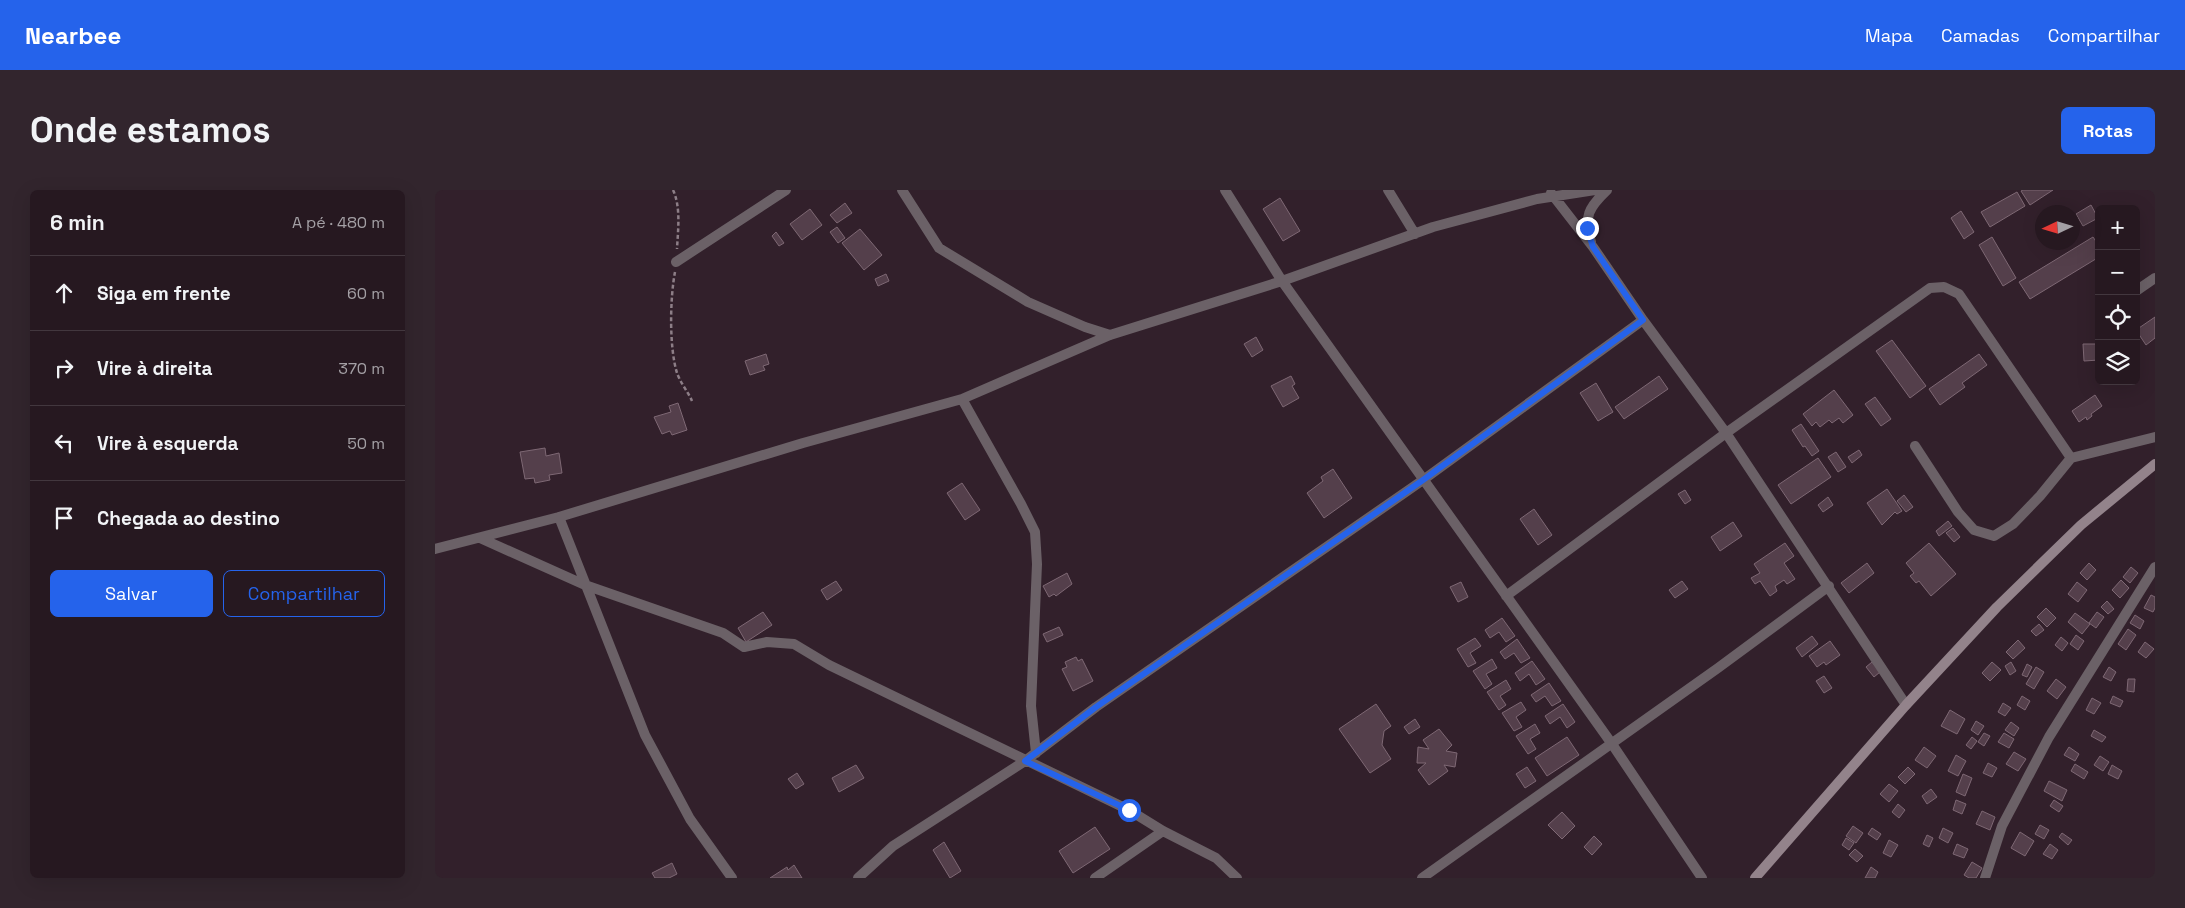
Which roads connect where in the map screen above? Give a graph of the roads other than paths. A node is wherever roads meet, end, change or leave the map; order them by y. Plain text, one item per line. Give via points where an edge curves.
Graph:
1 (786, 190) edge
2 (902, 190) edge
3 (1225, 190) edge
4 (1388, 190) edge
5 (1595, 190) edge
6 (1607, 190) edge
7 (1551, 193) edge
8 (1415, 234) junction
9 (1593, 247) junction
10 (676, 262) road end
11 (2155, 278) edge
12 (1283, 281) junction
13 (2140, 288) edge
14 (1643, 320) junction
15 (1110, 335) junction
16 (962, 399) junction
17 (1726, 434) junction
18 (2155, 437) edge
19 (1915, 446) dead end
20 (2071, 458) junction
21 (2155, 464) edge
22 (1423, 480) junction
23 (559, 517) junction
24 (479, 538) junction
25 (435, 549) edge
26 (2155, 567) edge
27 (585, 585) junction
28 (1829, 586) junction
29 (1506, 596) junction
30 (1906, 705) junction
31 (1612, 744) junction
32 (1036, 753) junction
33 (1025, 761) junction
34 (1163, 831) junction
35 (732, 878) edge
36 (858, 878) edge
37 (1095, 878) edge
38 (1237, 878) edge
39 (1423, 878) edge
40 (1702, 878) edge
41 (1755, 878) edge
42 (1985, 878) edge

1 - 10 street
2 - 15 street via 939,248 1028,302
3 - 12 street
4 - 8 street
5 - 7 street
6 - 9 street via 1588,212 1587,228
7 - 8 street
7 - 9 street
8 - 12 street
9 - 14 street
11 - 13 street
12 - 15 street
12 - 22 street
14 - 17 street
14 - 22 street
15 - 16 street
16 - 23 street
16 - 32 street via 1035,532 1037,564 1031,706
17 - 20 street via 1930,288 1944,287 1959,294
17 - 28 street
17 - 29 street
18 - 20 street
19 - 20 street via 1958,512 1974,530 1994,536 2013,524
21 - 30 main road via 2081,525 1997,607
22 - 29 street
22 - 32 street via 1096,707
23 - 24 street
23 - 27 street
24 - 25 street
24 - 27 street
26 - 42 street via 2049,737 2002,826
27 - 33 street via 723,633 744,647 767,642 794,644 829,665
27 - 35 street via 645,735 690,819
28 - 30 street
28 - 31 street
29 - 31 street
30 - 41 main road
31 - 39 street
31 - 40 street
32 - 33 street
33 - 34 street via 1129,810
33 - 36 street via 893,846
34 - 37 street
34 - 38 street via 1216,858

